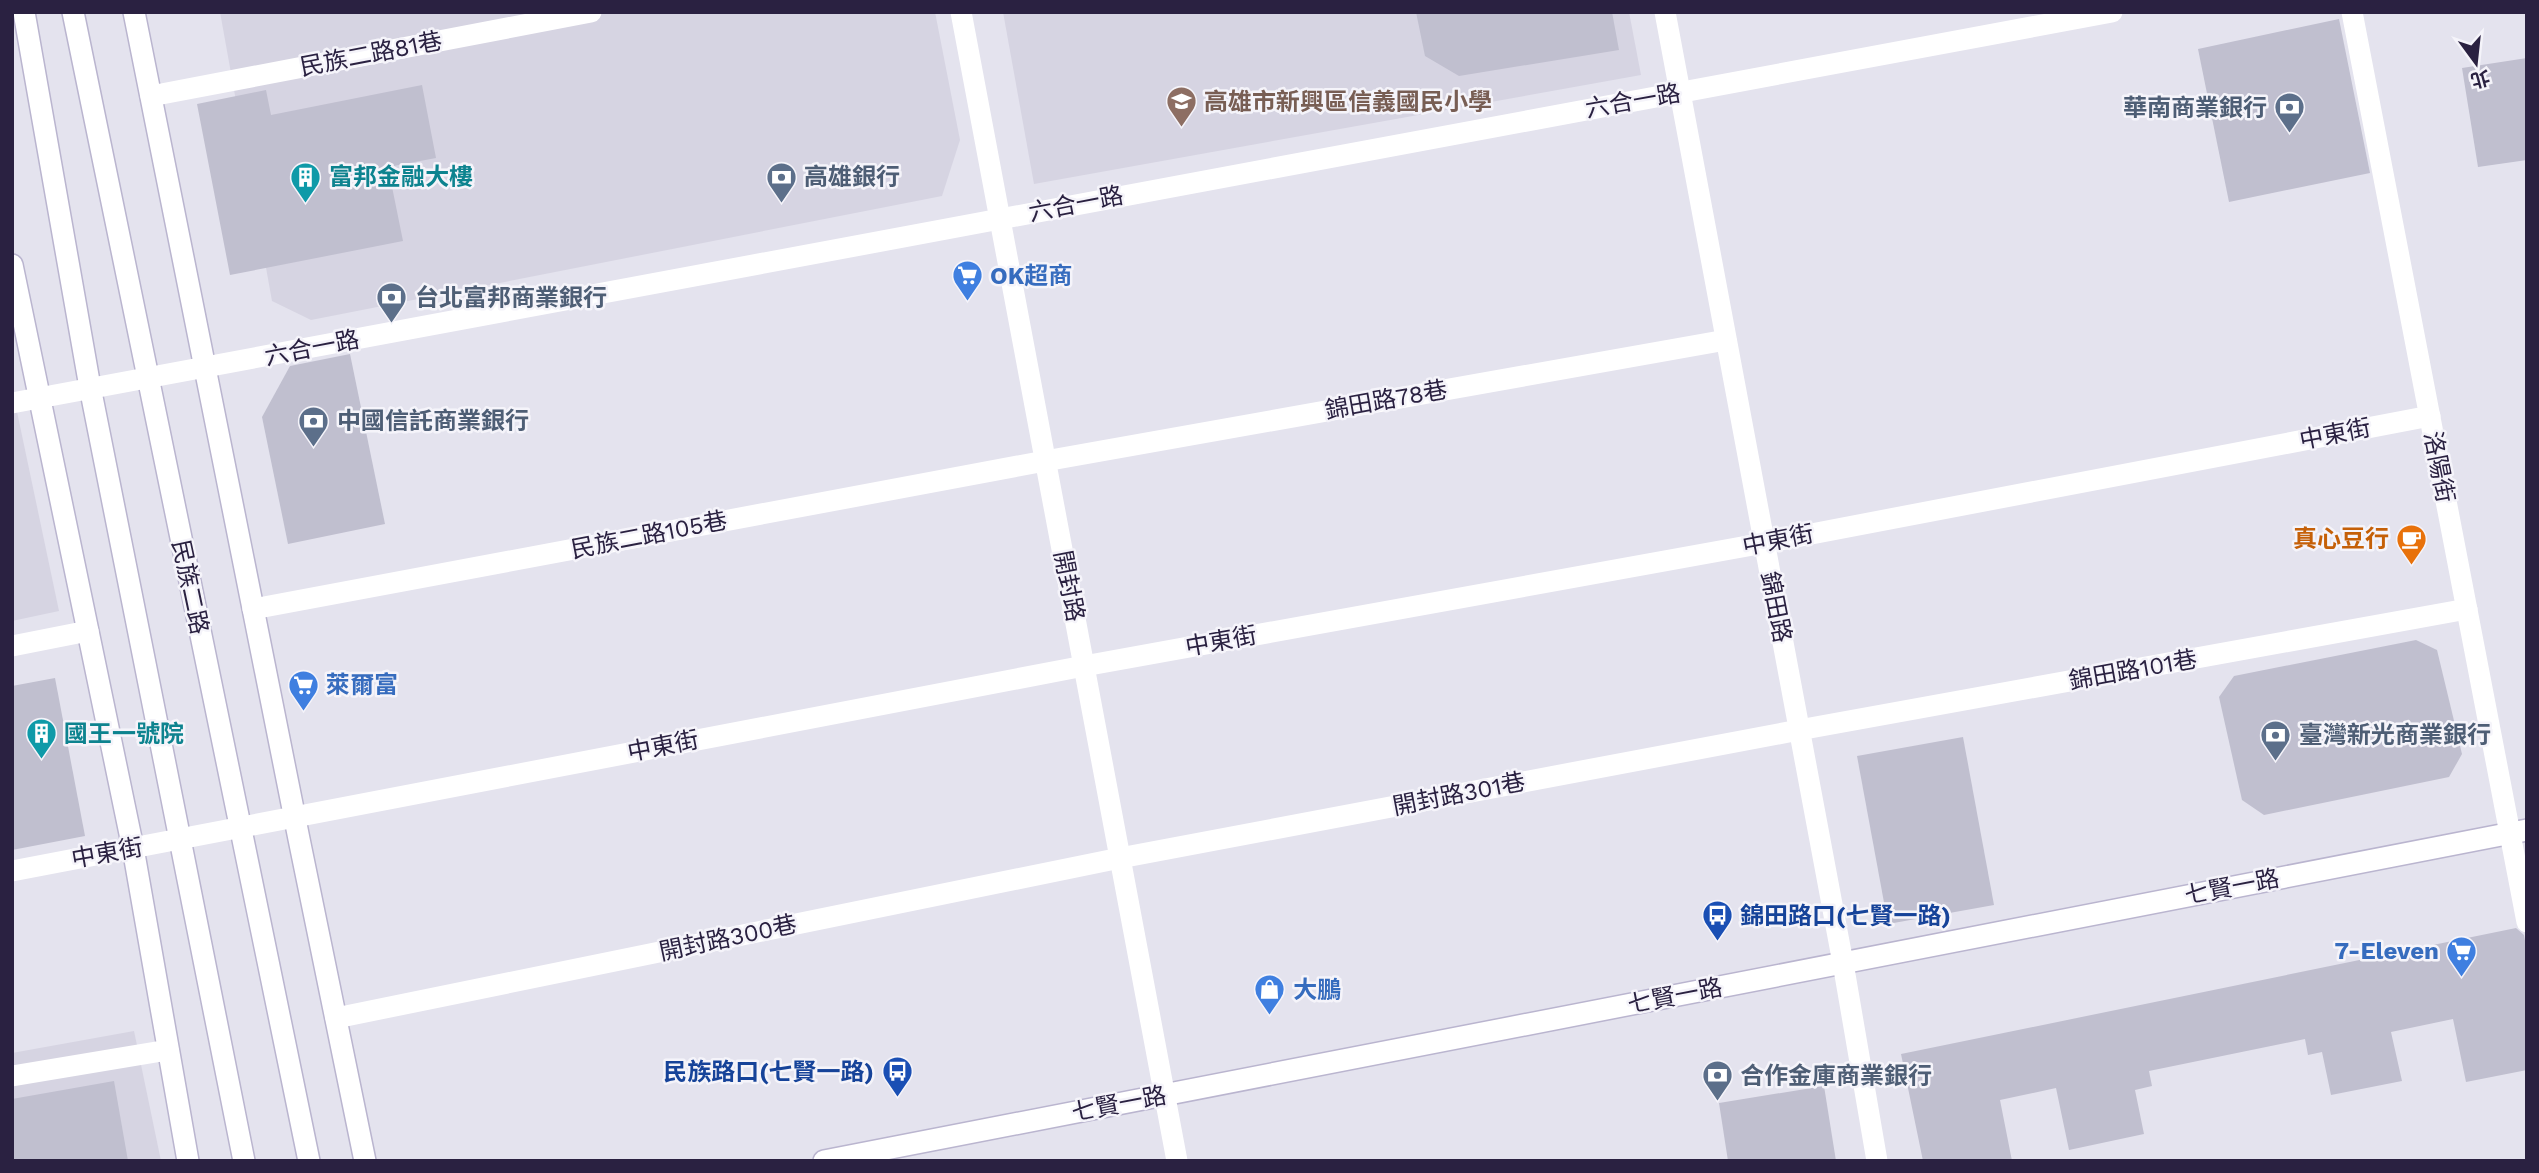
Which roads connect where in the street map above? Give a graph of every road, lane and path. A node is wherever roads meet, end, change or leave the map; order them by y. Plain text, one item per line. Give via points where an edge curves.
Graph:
1 (24, 12) edge
2 (73, 12) edge
3 (134, 12) edge
4 (592, 12) edge
5 (961, 12) edge
6 (1665, 12) edge
7 (2112, 12) edge
8 (2352, 12) edge
9 (1680, 93) junction
10 (151, 96) junction
11 (1000, 218) junction
12 (12, 265) edge
13 (1726, 340) junction
14 (205, 366) junction
15 (147, 377) junction
16 (90, 387) junction
17 (40, 397) junction
18 (12, 402) edge
19 (2430, 416) junction
20 (1045, 461) junction
21 (1764, 543) junction
22 (253, 609) junction
23 (2467, 609) junction
24 (88, 631) junction
25 (12, 646) edge
26 (1084, 666) junction
27 (1799, 730) junction
28 (294, 816) junction
29 (240, 827) junction
30 (2518, 831) edge
31 (180, 839) junction
32 (133, 848) junction
33 (1120, 858) junction
34 (12, 871) edge
35 (2527, 922) edge
36 (1843, 963) junction
37 (336, 1018) junction
38 (168, 1050) junction
39 (12, 1076) edge
40 (1164, 1096) junction
41 (188, 1161) edge
42 (244, 1161) edge
43 (309, 1161) edge
44 (365, 1161) edge
45 (824, 1161) edge
46 (1177, 1161) edge
47 (1877, 1161) edge

1 - 16 street
2 - 15 street, 民族二路
3 - 10 street
4 - 10 street, 民族二路81巷
5 - 11 street, 開封路
6 - 9 street, 錦田路
7 - 9 street, 六合一路
8 - 19 street, 洛陽街
9 - 11 street, 六合一路
9 - 13 street, 錦田路
10 - 14 street
11 - 14 street, 六合一路
11 - 20 street, 開封路
12 - 17 street
13 - 20 street, 錦田路78巷
13 - 21 street, 錦田路
14 - 15 street, 六合一路
14 - 22 street
15 - 16 street, 六合一路
15 - 29 street, 民族二路
16 - 17 street, 六合一路
16 - 31 street
17 - 18 street, 六合一路
17 - 24 street
19 - 21 street, 中東街
19 - 23 street, 洛陽街
20 - 22 street, 民族二路105巷
20 - 26 street, 開封路
21 - 26 street, 中東街
21 - 27 street, 錦田路
22 - 28 street
23 - 27 street, 錦田路101巷
23 - 30 street, 洛陽街
24 - 25 street
24 - 32 street
26 - 28 street, 中東街
26 - 33 street, 開封路
27 - 33 street, 開封路301巷
27 - 36 street, 錦田路
28 - 29 street, 中東街
28 - 37 street
29 - 31 street, 中東街
29 - 43 street, 民族二路
30 - 35 street, 洛陽街
30 - 36 street, 七賢一路
31 - 32 street, 中東街
31 - 42 street
32 - 34 street, 中東街
32 - 38 street
33 - 37 street, 開封路300巷
33 - 40 street, 開封路
36 - 40 street, 七賢一路
36 - 47 street, 錦田路
37 - 44 street
38 - 39 street
38 - 41 street
40 - 45 street, 七賢一路
40 - 46 street, 開封路

